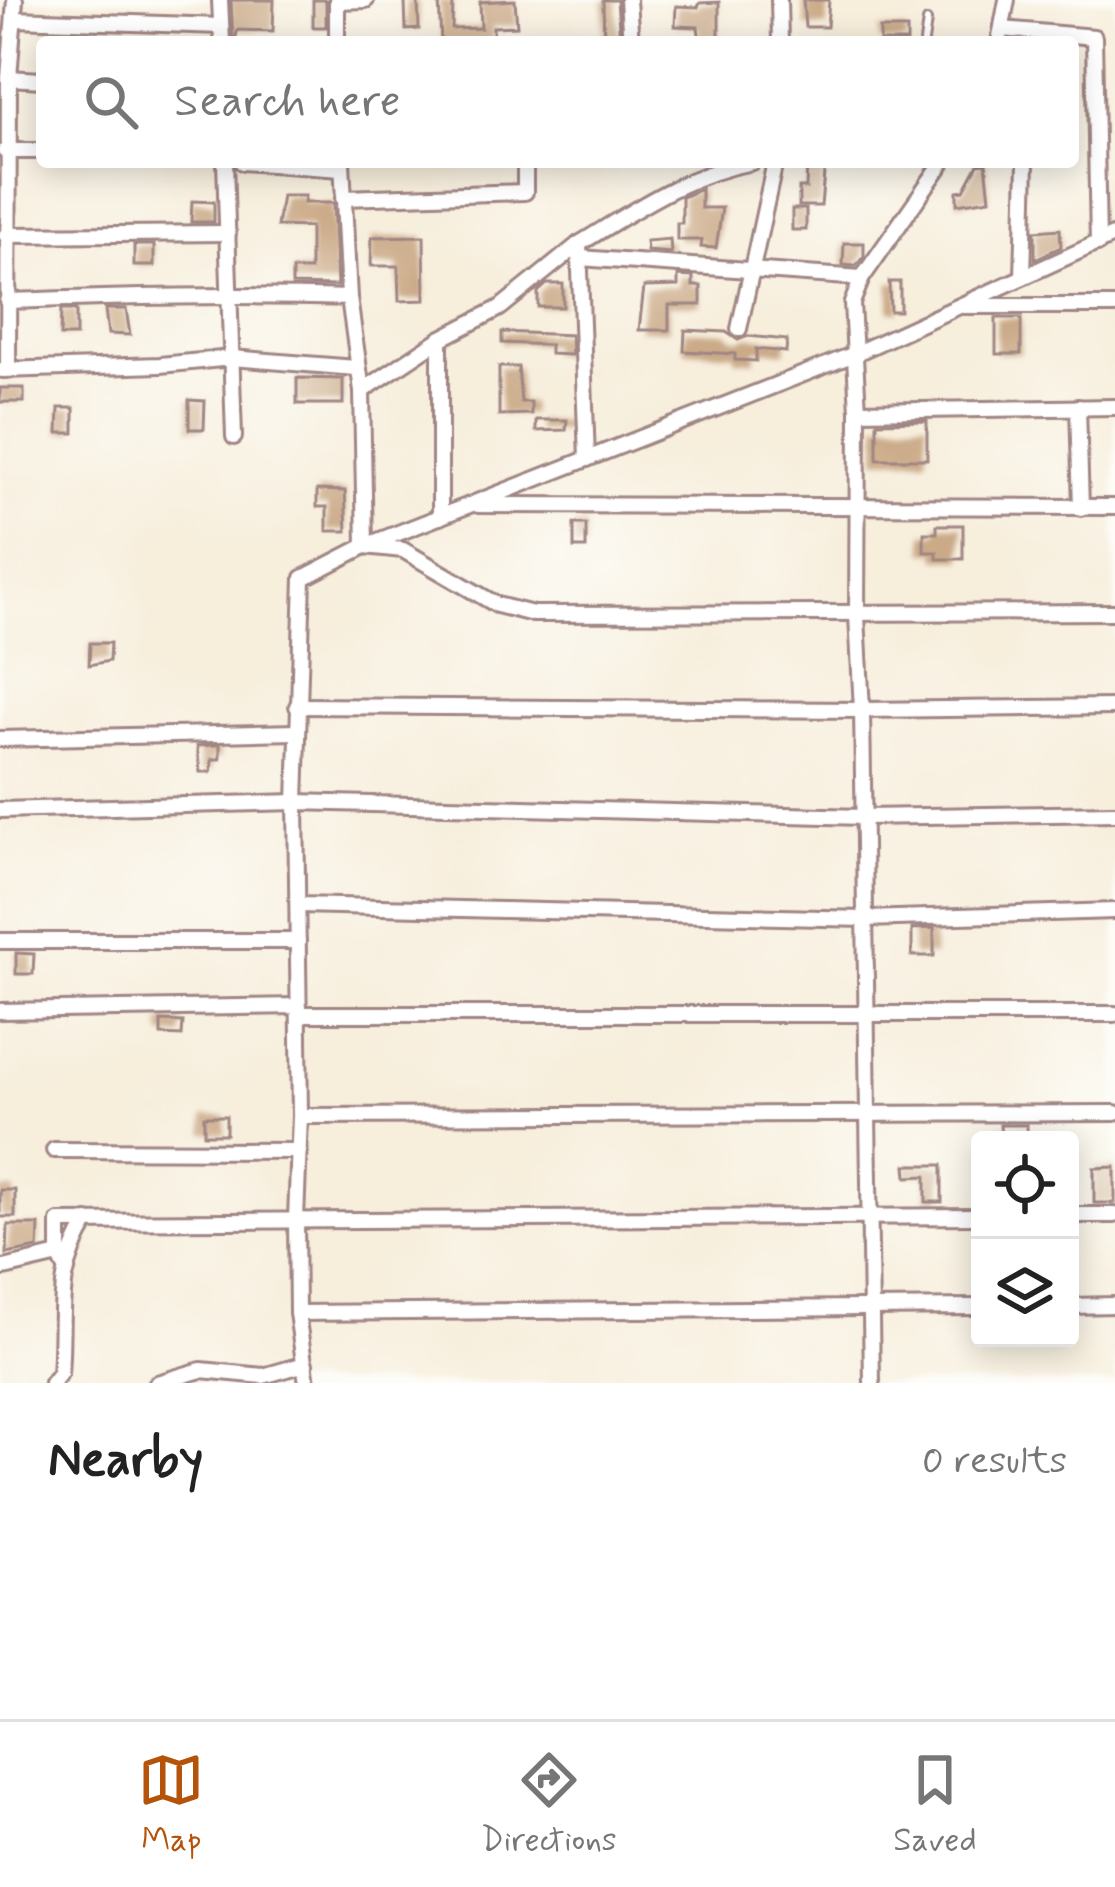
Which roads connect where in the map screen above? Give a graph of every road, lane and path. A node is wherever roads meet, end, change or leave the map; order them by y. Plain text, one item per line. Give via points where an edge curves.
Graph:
1 (15, 0) edge
2 (220, 0) edge
3 (366, 0) edge
4 (628, 0) edge
5 (779, 0) edge
6 (1007, 0) edge
7 (337, 1) edge
8 (15, 19) junction
9 (927, 21) dead end
10 (221, 34) edge
11 (1001, 35) edge
12 (337, 36) edge
13 (631, 36) edge
14 (780, 36) edge
15 (925, 36) edge
16 (1048, 36) edge
17 (1079, 37) edge
18 (9, 78) junction
19 (36, 80) edge
20 (4, 151) edge
21 (36, 151) edge
22 (225, 168) edge
23 (342, 168) edge
24 (525, 168) edge
25 (719, 168) edge
26 (774, 168) edge
27 (939, 168) edge
28 (1026, 168) edge
29 (343, 198) junction
30 (228, 233) junction
31 (6, 235) junction
32 (1115, 235) edge
33 (1098, 244) junction
34 (580, 252) junction
35 (751, 270) junction
36 (1023, 277) junction
37 (862, 278) junction
38 (230, 294) junction
39 (349, 298) junction
40 (7, 301) junction
41 (960, 306) junction
42 (1115, 306) edge
43 (739, 328) dead end
44 (440, 338) junction
45 (852, 355) junction
46 (232, 358) junction
47 (356, 368) junction
48 (4, 370) edge
49 (362, 391) junction
50 (1078, 407) junction
51 (1115, 407) edge
52 (858, 411) junction
53 (234, 437) dead end
54 (587, 459) junction
55 (471, 505) junction
56 (1115, 507) edge
57 (856, 508) junction
58 (1081, 508) junction
59 (440, 517) junction
60 (365, 546) junction
61 (1115, 612) edge
62 (857, 616) junction
63 (297, 706) junction
64 (1115, 707) edge
65 (862, 710) junction
66 (297, 732) junction
67 (0, 739) edge
68 (296, 802) junction
69 (0, 810) edge
70 (1115, 813) edge
71 (864, 817) junction
72 (298, 905) junction
73 (1115, 911) edge
74 (865, 919) junction
75 (0, 940) edge
76 (298, 941) junction
77 (299, 1010) junction
78 (0, 1011) edge
79 (1115, 1014) edge
80 (866, 1015) junction
81 (1115, 1113) edge
82 (868, 1114) junction
83 (300, 1116) junction
84 (54, 1150) dead end
85 (298, 1151) junction
86 (1079, 1215) edge
87 (1115, 1215) edge
88 (971, 1216) edge
89 (868, 1218) junction
90 (296, 1219) junction
91 (88, 1222) junction
92 (62, 1261) junction
93 (0, 1269) edge
94 (1115, 1305) edge
95 (1079, 1306) edge
96 (971, 1307) edge
97 (871, 1308) junction
98 (297, 1313) junction
99 (305, 1364) junction
100 (52, 1383) edge
101 (158, 1383) edge
102 (308, 1383) edge
103 (872, 1383) edge

1 - 8 street
2 - 10 street
3 - 7 street
4 - 13 street
5 - 14 street
6 - 11 street
7 - 12 street
8 - 10 street
8 - 18 street
9 - 15 lane
11 - 16 street
17 - 33 street via 1094,37
18 - 19 street
18 - 20 street
20 - 21 street
20 - 31 street
22 - 30 street
23 - 29 street
24 - 29 street via 525,192
25 - 34 street via 668,190
26 - 35 street
27 - 37 street
28 - 36 street
29 - 39 street
30 - 31 street
30 - 38 street
31 - 40 street
32 - 33 street
33 - 36 street
34 - 35 street
34 - 44 street
34 - 54 street
35 - 37 street
35 - 43 street
36 - 41 street
37 - 45 street via 852,303
38 - 39 street
38 - 40 street
38 - 46 street
39 - 47 street
40 - 48 street
41 - 42 street
41 - 45 street
44 - 49 street
44 - 59 street
45 - 52 street
45 - 54 street
46 - 47 street
46 - 48 street
46 - 53 street
47 - 49 street
49 - 60 street
50 - 51 street
50 - 52 street
50 - 58 street
52 - 57 street
54 - 55 street
55 - 57 street
55 - 59 street
56 - 58 street
57 - 58 street
57 - 62 street
59 - 60 street
60 - 62 street via 403,550 497,605 533,614
60 - 63 street via 303,578
61 - 62 street
62 - 65 street
63 - 65 street
63 - 66 street
64 - 65 street
65 - 71 street
66 - 67 street
66 - 68 street
68 - 69 street
68 - 71 street
68 - 72 street
70 - 71 street
71 - 74 street
72 - 74 street
72 - 76 street
73 - 74 street
74 - 80 street
75 - 76 street
76 - 77 street
77 - 78 street
77 - 80 street
77 - 83 street
79 - 80 street
80 - 82 street
81 - 82 street
82 - 83 street
82 - 89 street
83 - 85 street
84 - 85 street
85 - 90 street
86 - 87 street
88 - 89 street
89 - 90 street
89 - 97 street
90 - 91 street
90 - 98 street
91 - 92 street
91 - 92 street via 59,1222
92 - 93 street
92 - 100 street via 60,1373
94 - 95 street
96 - 97 street
97 - 98 street
97 - 103 street
98 - 99 street
99 - 101 street via 263,1376 202,1370
99 - 102 street

